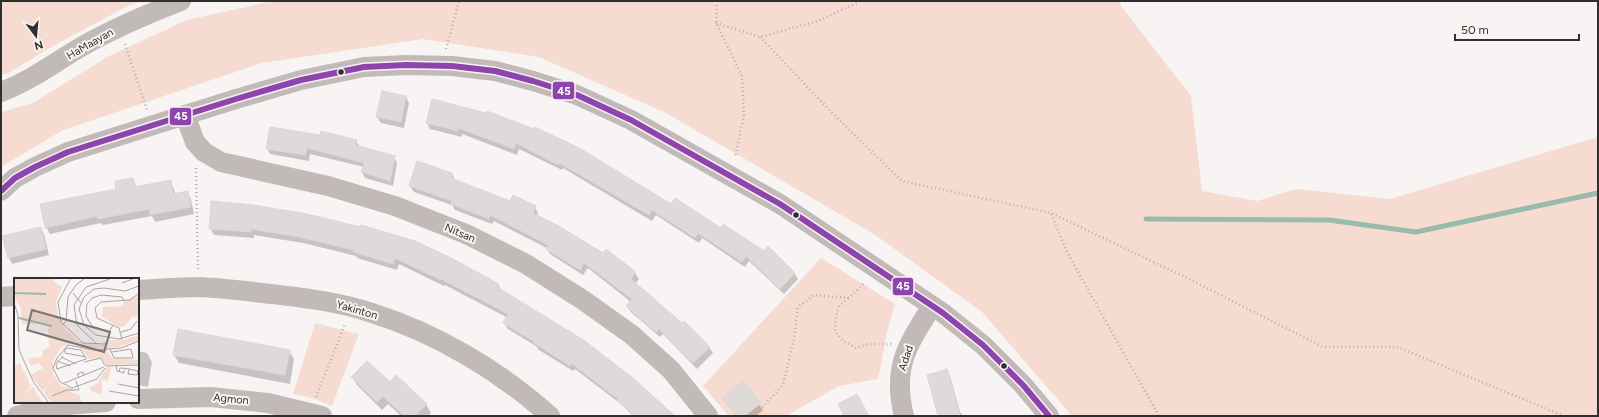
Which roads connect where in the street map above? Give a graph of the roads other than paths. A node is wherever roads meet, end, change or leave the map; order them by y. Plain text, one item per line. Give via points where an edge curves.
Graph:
1 (181, 1) edge
2 (1, 92) edge
3 (185, 115) junction
4 (1, 191) edge
5 (139, 290) edge
6 (14, 296) edge
7 (1, 297) edge
8 (932, 306) junction
9 (139, 399) edge
10 (93, 403) edge
11 (316, 414) edge
12 (17, 416) edge
13 (550, 416) edge
14 (708, 416) edge
15 (904, 416) edge
16 (1050, 416) edge

1 - 2 street, HaMaayan via 119,27 38,74
3 - 4 street via 68,152 15,178
3 - 8 street via 301,80 364,68 406,65 495,71 576,95 631,120 780,204
3 - 14 street, Nitsan via 195,142 204,152 221,162 328,186 395,206 466,234 526,264 632,335 671,370
5 - 13 street, Yakinton via 199,287 290,296 331,302 372,313 414,329 459,352 497,376
6 - 7 street
8 - 15 street, Adad via 913,336 904,358 899,378
8 - 16 street via 983,345
9 - 11 street, Agmon via 211,398 268,403
10 - 12 street via 54,406

